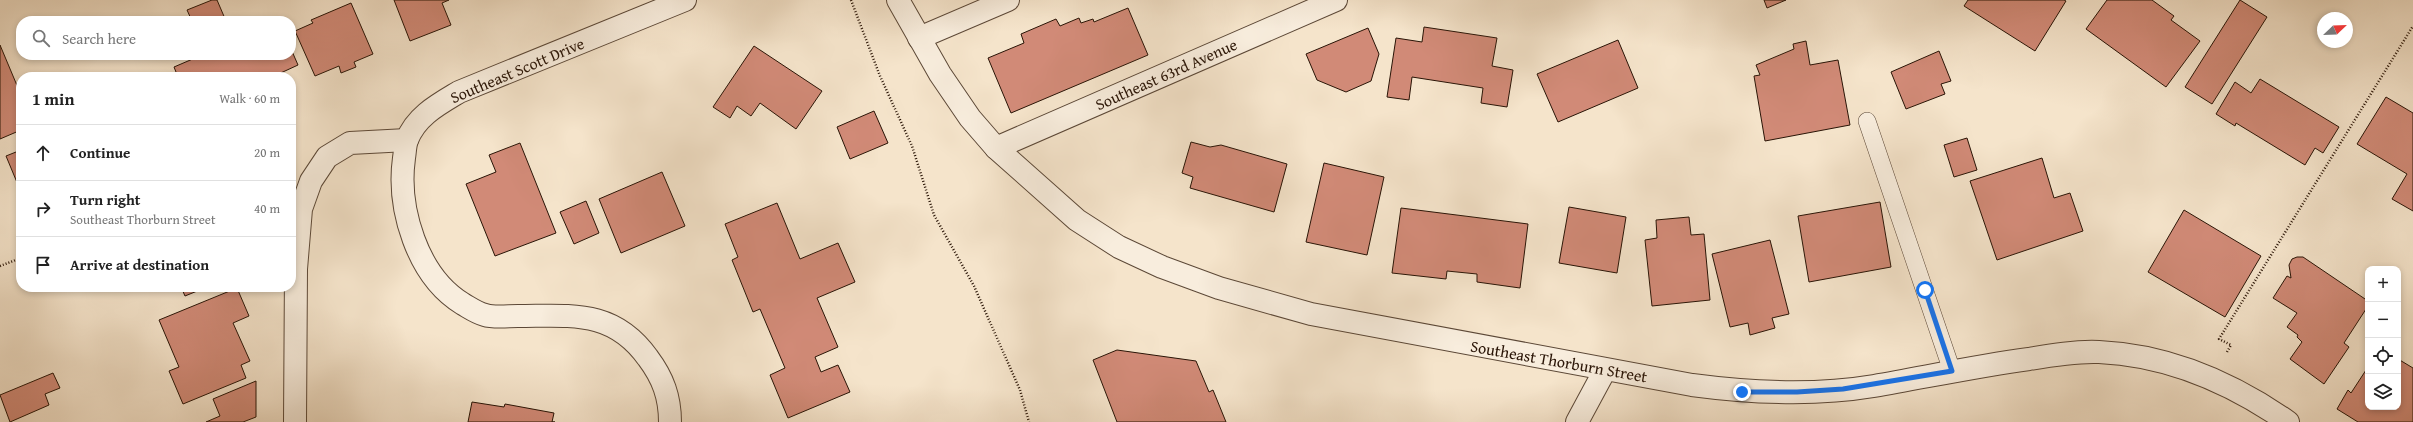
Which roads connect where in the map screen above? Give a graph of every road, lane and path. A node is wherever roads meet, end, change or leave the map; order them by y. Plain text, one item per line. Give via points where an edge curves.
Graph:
1 (685, 0) edge
2 (851, 0) edge
3 (898, 0) edge
4 (1008, 0) edge
5 (1336, 0) edge
6 (2413, 26) edge
7 (919, 38) junction
8 (1867, 121) dead end
9 (407, 140) junction
10 (996, 148) junction
11 (16, 260) edge
12 (0, 266) edge
13 (296, 269) edge
14 (296, 292) edge
15 (2231, 345) dead end
16 (1605, 370) junction
17 (1952, 371) junction
18 (295, 422) edge
19 (670, 422) edge
20 (1030, 422) edge
21 (1577, 422) edge
22 (2288, 422) edge

1 - 9 street, Southeast Scott Drive via 459,92 425,113
2 - 20 path via 880,76 912,146 934,215 974,286 1020,390
3 - 7 street, Southeast Thorburn Street
4 - 7 street
5 - 10 street, Southeast 63rd Avenue
6 - 15 path via 2219,339
7 - 10 street, Southeast Thorburn Street via 957,99
8 - 17 lane
9 - 13 street via 350,143 327,157 310,181 301,209
9 - 19 street, Southeast Scott Drive via 402,175 404,207 416,247 438,282 462,303 486,316 586,316 616,327 639,345 661,376 670,405
10 - 16 street, Southeast Thorburn Street via 1077,220 1119,247 1162,267 1218,288 1318,316
11 - 12 path
14 - 18 street
16 - 17 street, Southeast Thorburn Street via 1742,392 1789,392 1874,386
16 - 21 street
17 - 22 street, Southeast Thorburn Street via 2060,354 2099,352 2156,360 2212,379

